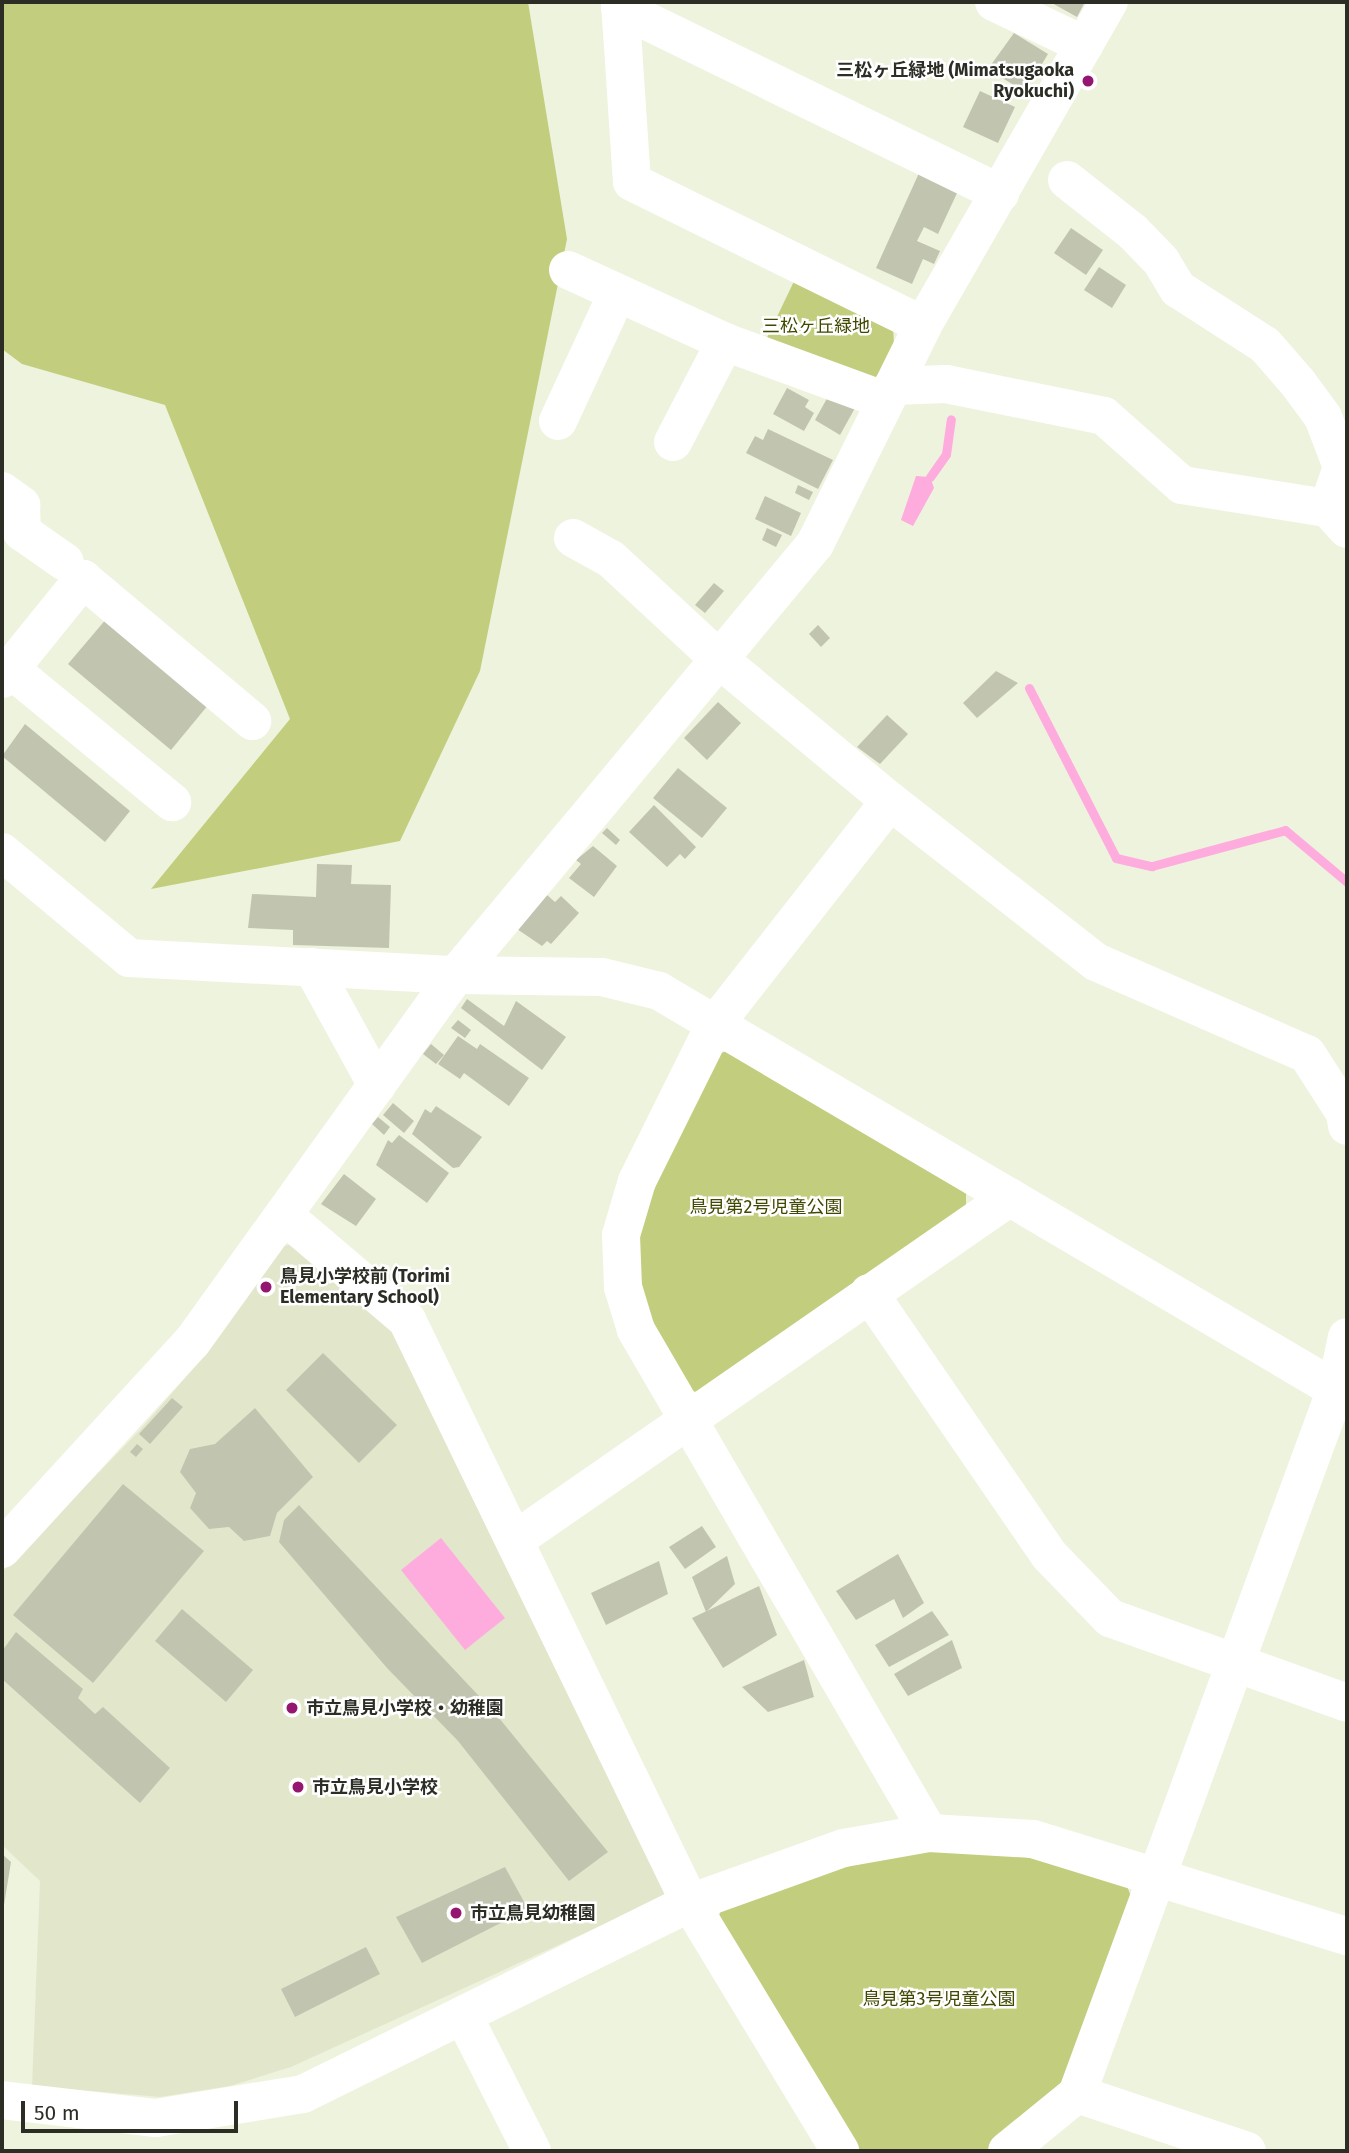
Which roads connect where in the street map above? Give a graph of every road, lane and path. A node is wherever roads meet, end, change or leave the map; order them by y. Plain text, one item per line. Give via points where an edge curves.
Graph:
1 (994, 2) edge
2 (1110, 2) edge
3 (620, 5) edge
4 (1084, 46) junction
5 (1067, 180) dead end
6 (1000, 193) junction
7 (568, 270) dead end
8 (616, 296) junction
9 (923, 325) junction
10 (726, 342) junction
11 (889, 393) junction
12 (558, 421) dead end
13 (673, 442) dead end
14 (2, 491) edge
15 (1338, 519) edge
16 (573, 538) dead end
17 (65, 562) dead end
18 (720, 660) junction
19 (6, 674) edge
20 (252, 721) dead end
21 (172, 802) dead end
22 (890, 802) junction
23 (2, 852) edge
24 (312, 967) junction
25 (456, 975) junction
26 (715, 1024) junction
27 (377, 1085) junction
28 (1347, 1126) edge
29 (1010, 1197) junction
30 (286, 1217) junction
31 (869, 1293) junction
32 (1347, 1337) edge
33 (1342, 1393) edge
34 (687, 1419) junction
35 (515, 1540) junction
36 (2, 1549) edge
37 (1236, 1662) junction
38 (1347, 1703) edge
39 (929, 1833) junction
40 (1156, 1876) junction
41 (690, 1903) junction
42 (1347, 1936) edge
43 (464, 2017) junction
44 (1077, 2094) junction
45 (2, 2100) edge
46 (533, 2151) edge
47 (840, 2151) edge
48 (1007, 2151) edge
49 (1247, 2151) edge

1 - 4 street
2 - 4 street
3 - 6 street
3 - 9 street via 632,182
4 - 6 street
5 - 15 street via 1133,232 1161,261 1178,289 1265,345 1298,383 1323,417 1342,467
6 - 9 street
7 - 8 street
8 - 10 street
8 - 12 street
9 - 11 street
10 - 11 street
10 - 13 street
11 - 15 street via 946,384 1104,416 1182,485
11 - 18 street via 816,544
14 - 17 street via 21,505 22,532
16 - 18 street via 611,559
18 - 22 street
18 - 25 street
19 - 20 street via 83,579
19 - 21 street
22 - 26 street
22 - 28 street via 1096,962 1307,1054 1345,1113
23 - 24 street via 129,958
24 - 25 street
24 - 27 street
25 - 26 street via 601,977 659,991
25 - 27 street
26 - 29 street
26 - 34 street via 637,1181 621,1235 623,1287 636,1330
27 - 30 street
29 - 31 street
29 - 33 street
30 - 35 street via 407,1320
30 - 36 street via 192,1342
31 - 34 street
31 - 37 street via 1049,1555 1110,1618
32 - 33 street
33 - 37 street
34 - 35 street
34 - 39 street
35 - 41 street
37 - 38 street
37 - 40 street
39 - 40 street via 1032,1839
39 - 41 street via 844,1848
40 - 42 street
40 - 44 street
41 - 43 street
41 - 47 street
43 - 45 street via 303,2094 156,2118
43 - 46 street
44 - 48 street
44 - 49 street

